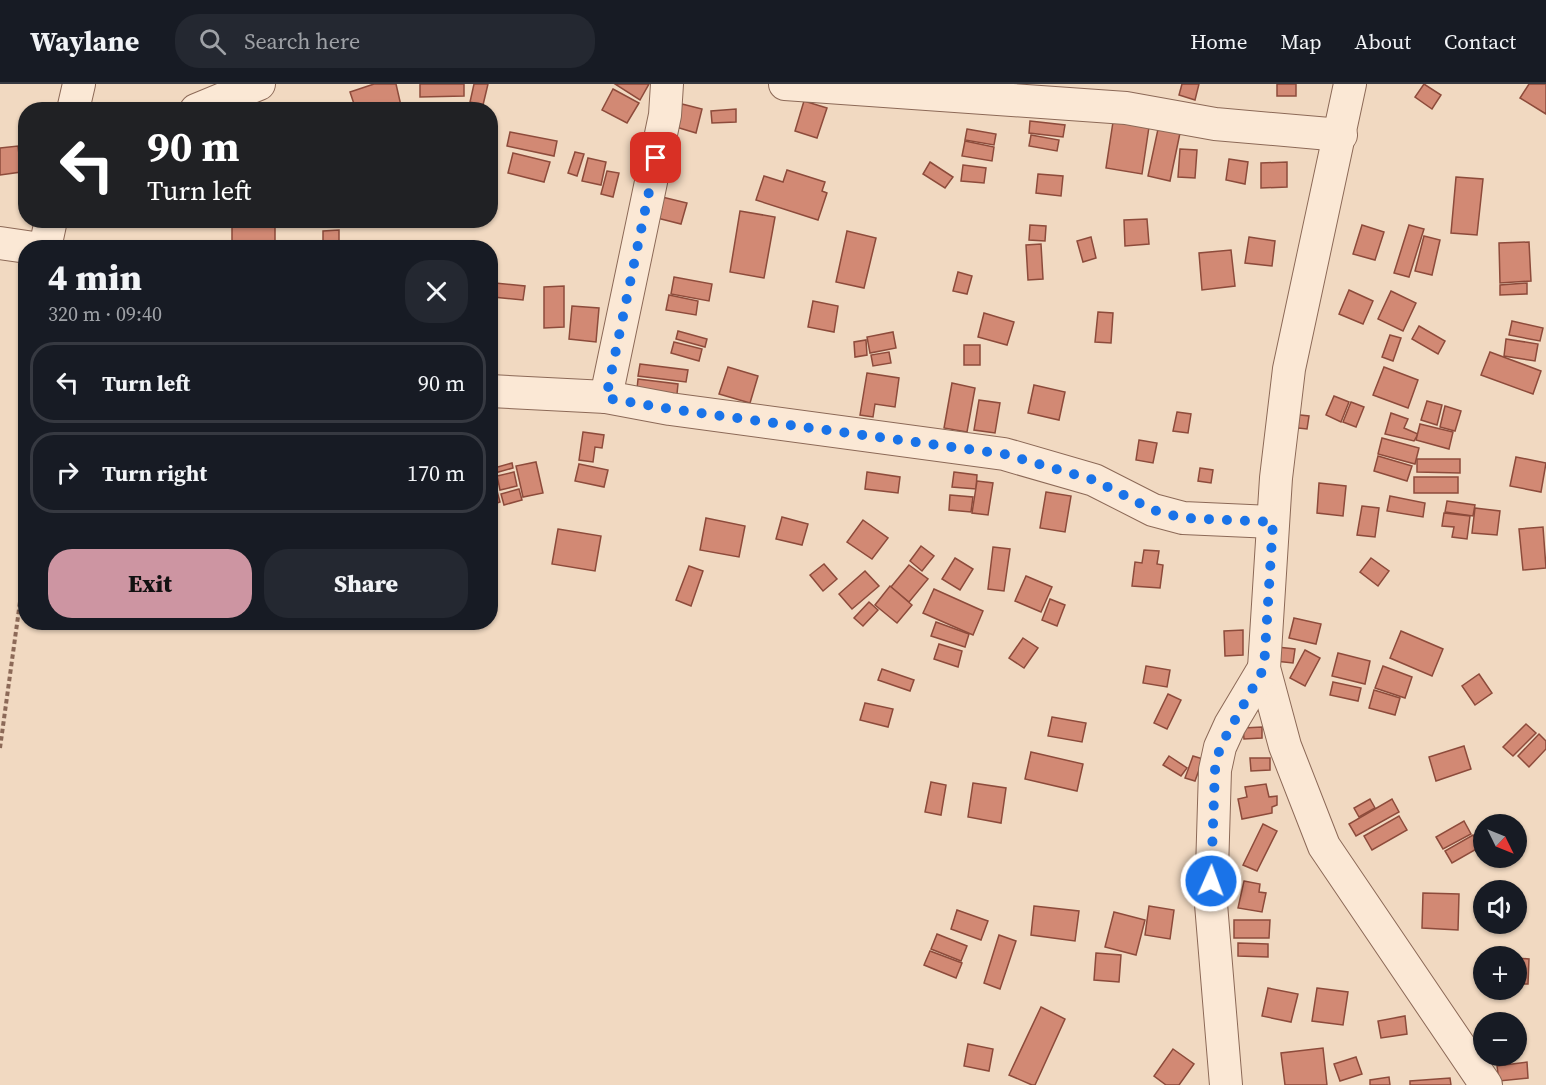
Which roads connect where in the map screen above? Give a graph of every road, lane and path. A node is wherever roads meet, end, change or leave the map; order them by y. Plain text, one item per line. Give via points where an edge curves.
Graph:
1 (79, 84) edge
2 (259, 84) edge
3 (667, 84) edge
4 (785, 84) edge
5 (1350, 84) edge
6 (75, 102) edge
7 (215, 102) edge
8 (1341, 135) junction
9 (0, 243) edge
10 (18, 246) edge
11 (498, 391) edge
12 (606, 398) junction
13 (1273, 522) junction
14 (18, 616) edge
15 (1264, 668) junction
16 (0, 748) edge
17 (1226, 1085) edge
18 (1486, 1085) edge

1 - 6 street
2 - 7 street
3 - 12 street via 665,115
4 - 8 street via 1126,108 1215,124
5 - 8 street
8 - 13 street via 1289,369
9 - 10 street
11 - 12 street
12 - 13 street via 1004,454 1094,480 1153,510 1183,518
13 - 15 street
14 - 16 path
15 - 17 street via 1230,725 1215,770 1211,904
15 - 18 street via 1285,746 1324,846

